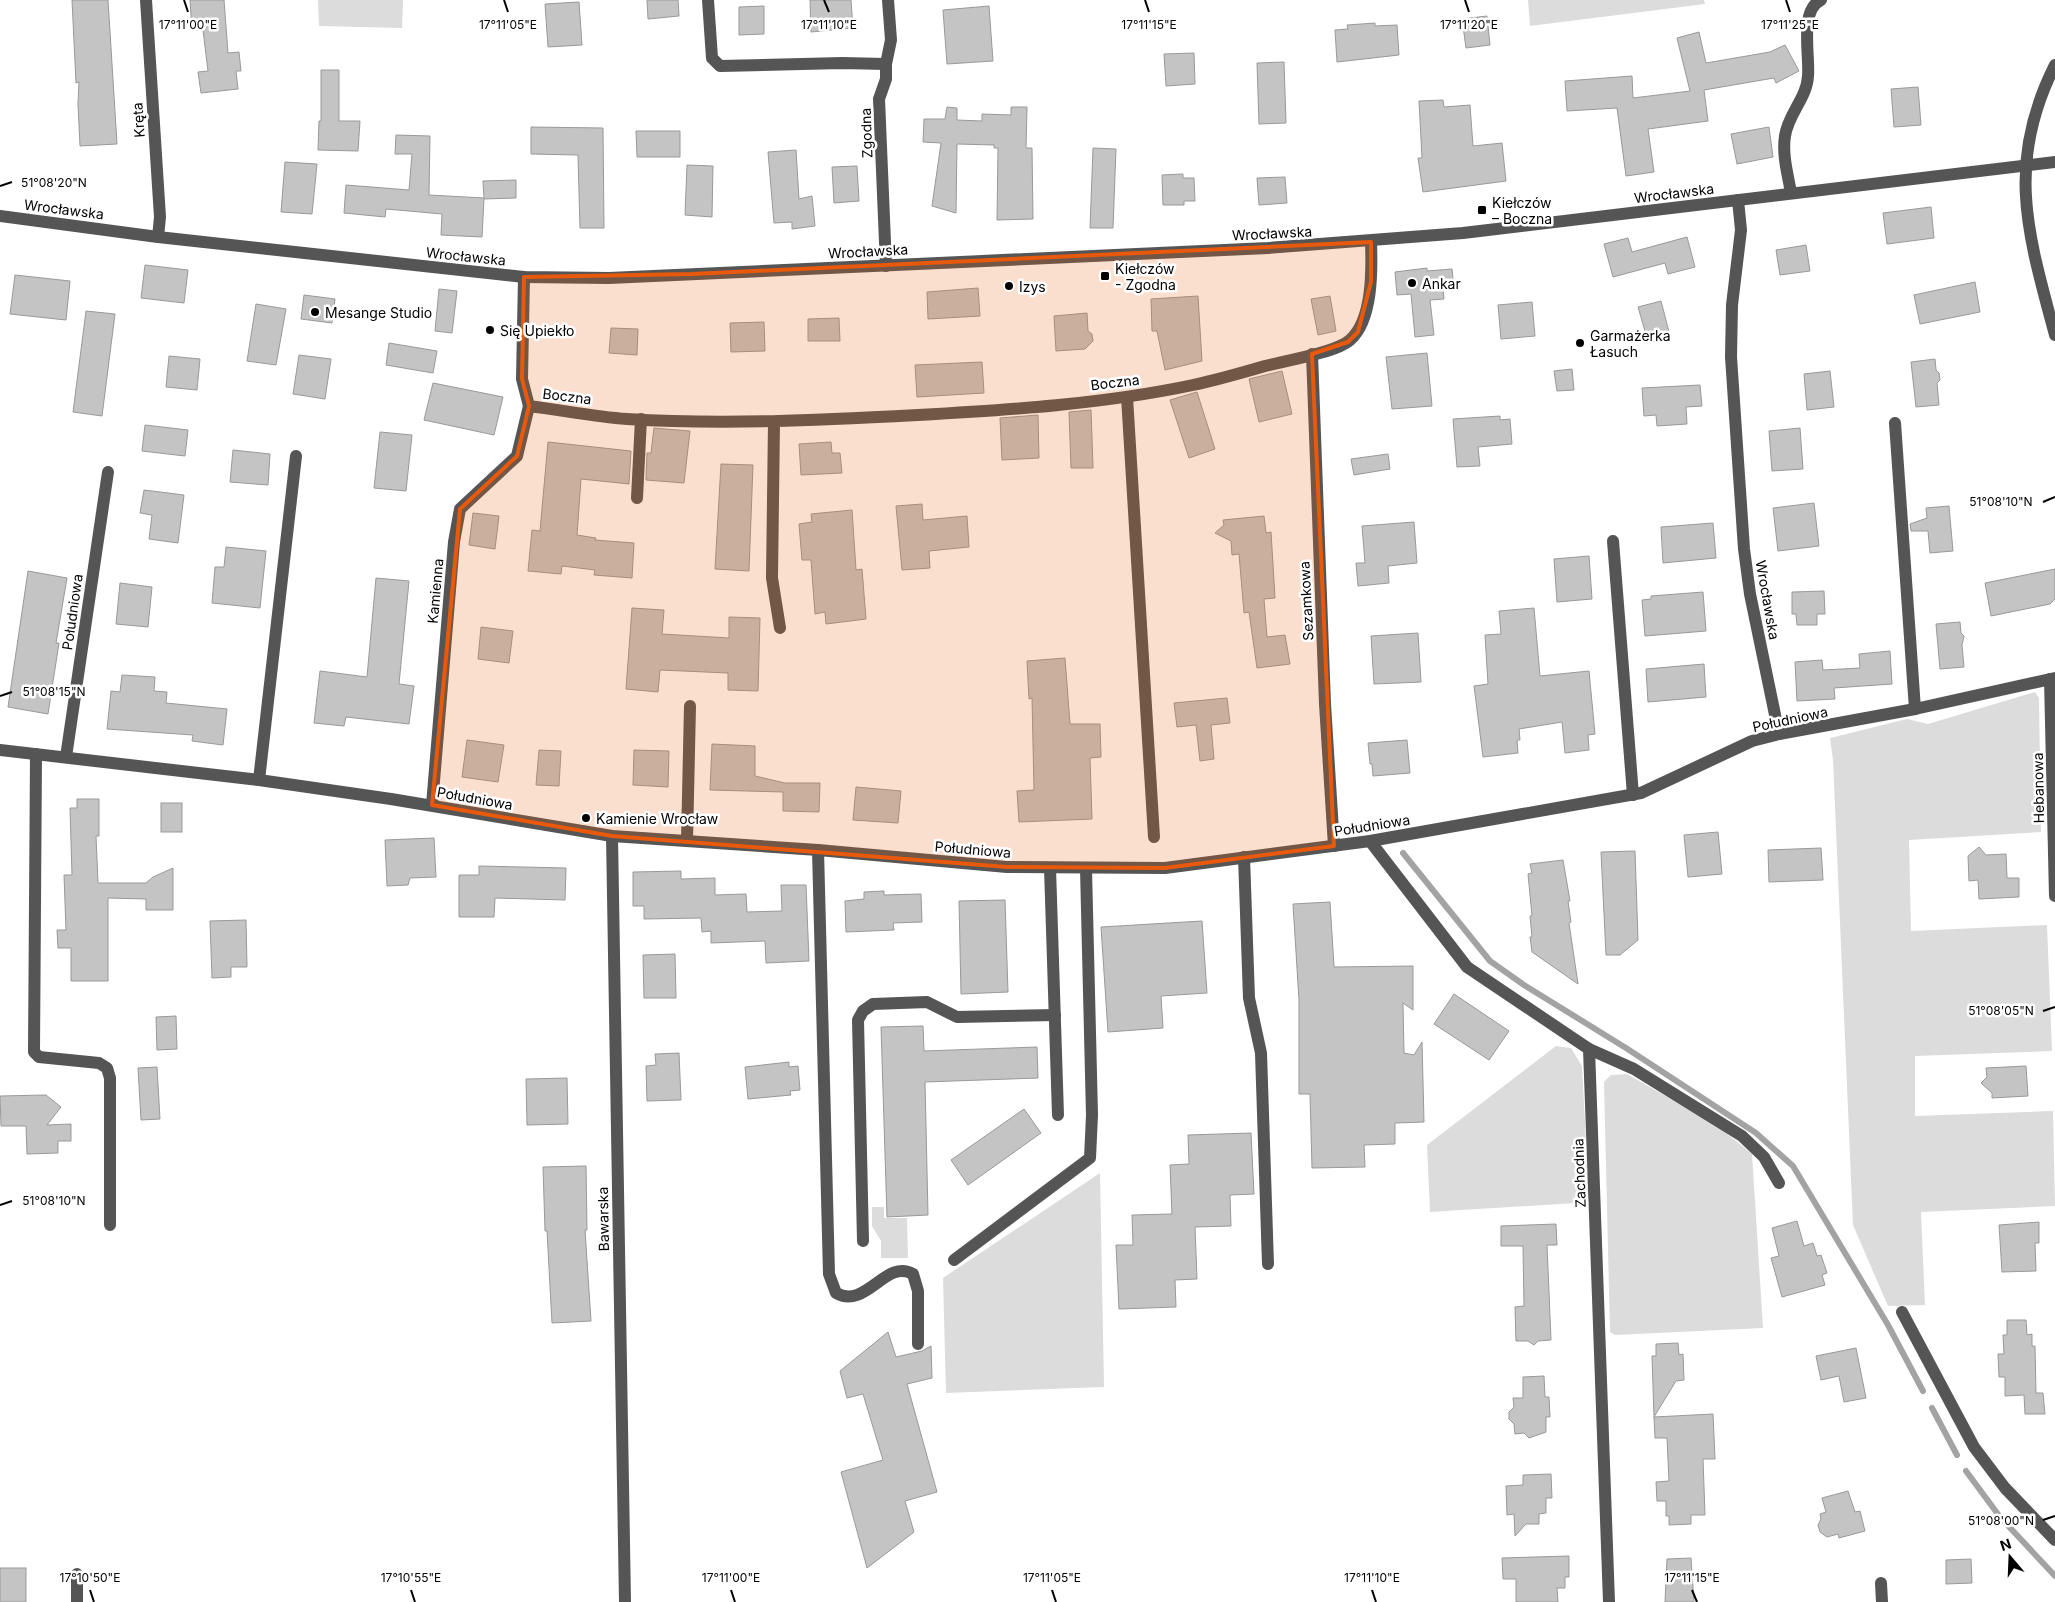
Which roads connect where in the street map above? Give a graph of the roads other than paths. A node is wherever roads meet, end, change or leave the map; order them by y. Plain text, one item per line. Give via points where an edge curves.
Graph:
1 (146, 0) edge
2 (708, 0) edge
3 (888, 0) edge
4 (1821, 0) edge
5 (886, 64) junction
6 (2055, 65) edge
7 (2055, 162) edge
8 (2024, 164) junction
9 (1791, 194) junction
10 (1738, 200) junction
11 (0, 216) edge
12 (158, 237) junction
13 (1371, 242) junction
14 (886, 266) junction
15 (524, 277) junction
16 (2055, 335) edge
17 (1312, 354) junction
18 (1127, 397) junction
19 (529, 406) junction
20 (641, 419) junction
21 (774, 422) junction
22 (1895, 424) dead end
23 (296, 456) dead end
24 (108, 472) dead end
25 (637, 498) dead end
26 (1613, 541) dead end
27 (780, 628) dead end
28 (2052, 679) edge
29 (690, 706) dead end
30 (1915, 709) junction
31 (1779, 734) junction
32 (0, 750) edge
33 (36, 754) junction
34 (66, 757) junction
35 (259, 780) junction
36 (1633, 795) junction
37 (432, 805) junction
38 (612, 836) junction
39 (1154, 837) dead end
40 (687, 841) junction
41 (1370, 841) junction
42 (1334, 846) junction
43 (818, 850) junction
44 (1244, 857) junction
45 (1050, 868) junction
46 (1086, 869) junction
47 (2055, 896) edge
48 (1056, 1015) junction
49 (1589, 1049) junction
50 (1058, 1115) dead end
51 (1779, 1183) dead end
52 (110, 1224) dead end
53 (864, 1241) dead end
54 (954, 1260) dead end
55 (1268, 1264) dead end
56 (1902, 1312) dead end
57 (918, 1344) dead end
58 (2055, 1540) edge
59 (76, 1574) dead end
60 (1881, 1583) dead end
61 (77, 1602) edge
62 (625, 1602) edge
63 (1609, 1602) edge
64 (1882, 1602) edge

1 - 12 street, Kręta via 160,217
2 - 5 street via 712,58 720,66 842,62
3 - 5 street, Zgodna via 891,40
4 - 9 street via 1810,11 1807,29 1807,86 1785,136
5 - 14 street, Zgodna via 886,79 879,99
6 - 8 street via 2036,111
7 - 8 street, Wrocławska
8 - 9 street, Wrocławska
8 - 16 street via 2029,230
9 - 10 street, Wrocławska
10 - 13 street, Wrocławska
10 - 31 street, Wrocławska via 1741,230 1732,305 1731,357 1744,549
11 - 12 street, Wrocławska
12 - 15 street, Wrocławska
13 - 14 street, Wrocławska
13 - 17 street, Boczna via 1371,282 1358,332 1348,342
14 - 15 street, Wrocławska via 609,278
15 - 19 street, Boczna via 522,379
17 - 18 street, Boczna via 1194,385
17 - 42 street, Sezamkowa
18 - 21 street, Boczna via 1005,410
18 - 39 street
19 - 20 street, Boczna
19 - 37 street, Kamienna via 517,456 460,509 454,542
20 - 21 street, Boczna
20 - 25 street
21 - 27 street via 772,578
22 - 30 street
23 - 35 street
24 - 34 street, Południowa
26 - 36 street
28 - 30 street, Południowa
28 - 47 street, Hebanowa
29 - 40 street
30 - 31 street, Południowa
31 - 36 street, Południowa via 1752,742
32 - 33 street, Południowa
33 - 34 street, Południowa
33 - 52 street via 34,1052 39,1057 99,1063 106,1068 110,1078
34 - 35 street, Południowa
35 - 37 street, Południowa
36 - 41 street, Południowa
37 - 38 street, Południowa
38 - 40 street, Południowa
38 - 62 street, Bawarska
40 - 43 street, Południowa
41 - 42 street, Południowa
41 - 49 street via 1467,967
42 - 44 street, Południowa
43 - 45 street, Południowa
43 - 57 street via 832,1284 836,1293 842,1296 861,1294 896,1271 913,1274 918,1291
44 - 46 street, Południowa via 1165,868
44 - 55 street via 1249,998 1261,1053
45 - 46 street, Południowa
45 - 48 street
46 - 54 street via 1092,1105 1090,1158
48 - 50 street
48 - 53 street via 957,1017 927,1002 873,1004 863,1012 858,1020
49 - 51 street via 1634,1069 1742,1136 1764,1157
49 - 63 street, Zachodnia
56 - 58 street via 1974,1447 2005,1488
59 - 61 street
60 - 64 street

